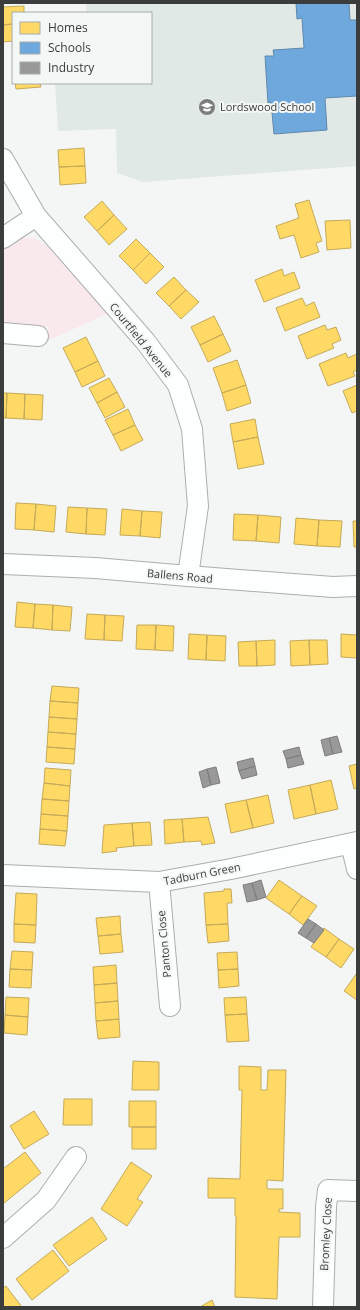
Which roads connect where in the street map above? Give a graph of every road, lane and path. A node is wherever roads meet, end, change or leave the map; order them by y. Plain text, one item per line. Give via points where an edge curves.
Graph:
1 (3, 159) edge
2 (36, 216) junction
3 (3, 238) edge
4 (3, 333) edge
5 (38, 336) dead end
6 (3, 564) edge
7 (188, 576) junction
8 (357, 586) edge
9 (354, 843) edge
10 (357, 869) edge
11 (3, 875) edge
12 (159, 882) junction
13 (170, 1006) dead end
14 (76, 1157) dead end
15 (357, 1191) edge
16 (3, 1238) edge
17 (323, 1307) edge

1 - 2 street, Courtfield Avenue
2 - 3 street
2 - 7 street, Courtfield Avenue via 145,341 178,385 192,429 198,506
4 - 5 street
6 - 7 street, Ballens Road
7 - 8 street, Ballens Road via 333,587
9 - 10 street, Tadburn Green
9 - 12 street, Tadburn Green
11 - 12 street, Tadburn Green
12 - 13 street, Panton Close
14 - 16 street via 46,1200
15 - 17 street, Bromley Close via 328,1190

